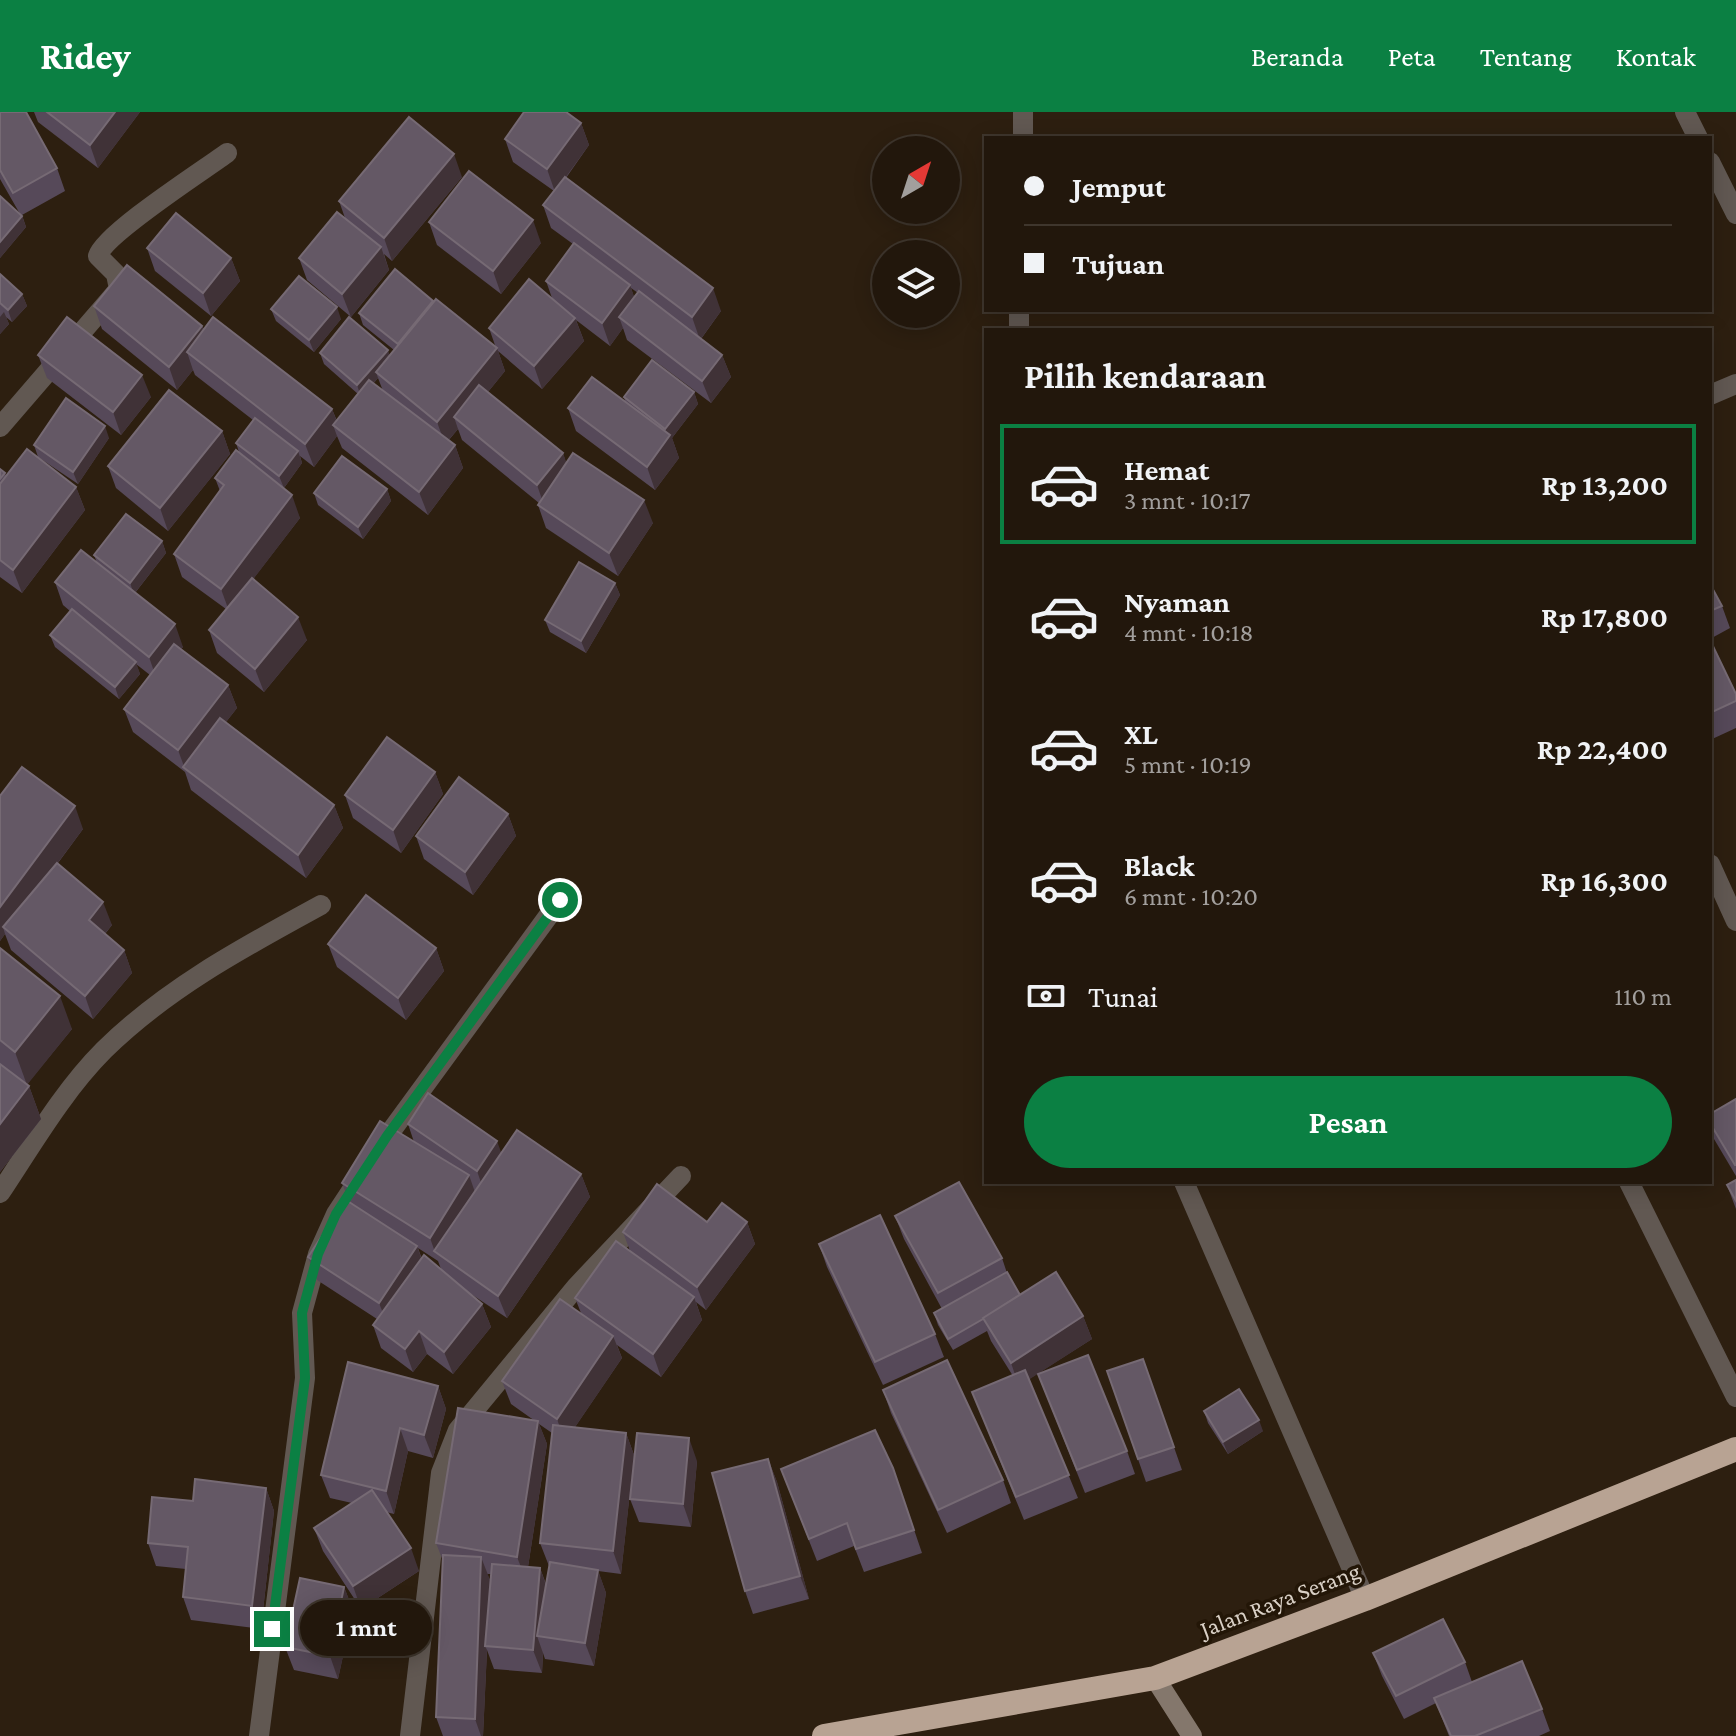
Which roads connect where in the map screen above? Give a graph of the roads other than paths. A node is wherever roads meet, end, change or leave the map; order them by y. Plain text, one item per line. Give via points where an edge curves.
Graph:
1 (1023, 112) edge
2 (1685, 112) edge
3 (1023, 136) edge
4 (1697, 136) edge
5 (227, 153) dead end
6 (1712, 166) edge
7 (1736, 214) edge
8 (1736, 384) edge
9 (1712, 394) edge
10 (0, 427) edge
11 (1712, 868) edge
12 (560, 900) dead end
13 (321, 905) dead end
14 (1736, 921) edge
15 (681, 1176) dead end
16 (1185, 1184) edge
17 (1630, 1184) edge
18 (0, 1193) edge
19 (1736, 1397) edge
20 (1736, 1449) edge
21 (1365, 1599) junction
22 (1155, 1678) junction
23 (259, 1736) edge
24 (410, 1736) edge
25 (824, 1736) edge
26 (1192, 1736) edge

1 - 3 street
2 - 4 street
5 - 10 street via 100,250 98,256 116,274 119,289
6 - 7 street
8 - 9 street
11 - 14 street
12 - 23 street via 387,1136 336,1214 318,1254 302,1313 305,1378
13 - 18 street via 159,1000 102,1052
15 - 24 street via 576,1287 458,1430 441,1473
16 - 21 street
17 - 19 street
20 - 21 highway, Jalan Raya Serang
21 - 22 highway, Jalan Raya Serang
22 - 25 highway, Jalan Raya Serang
22 - 26 street

